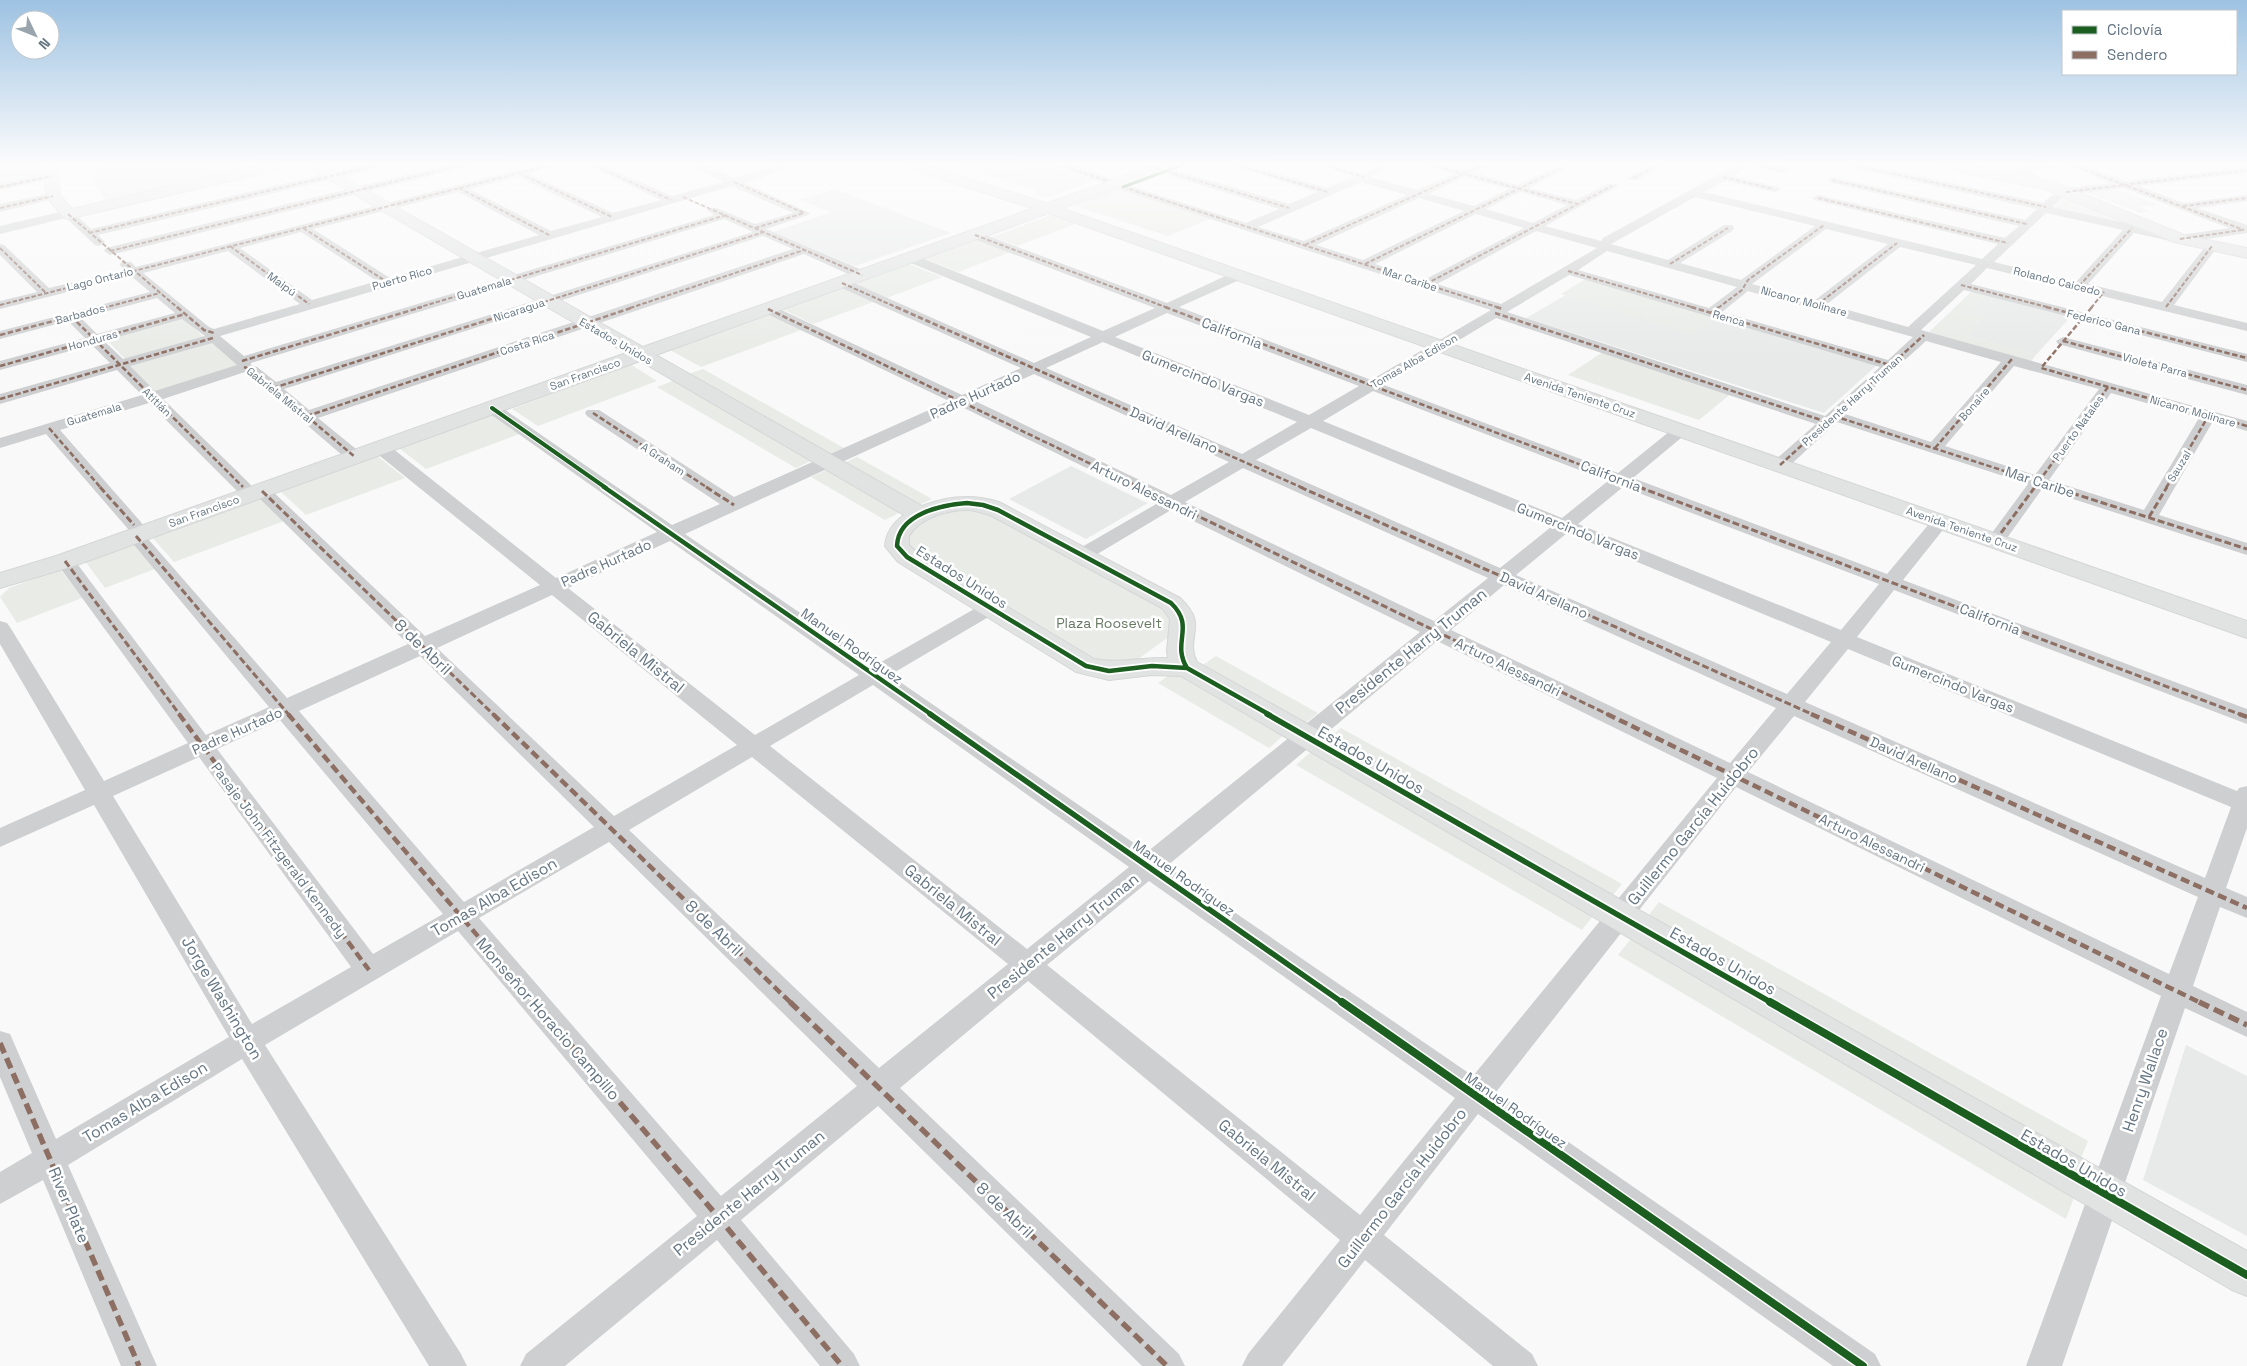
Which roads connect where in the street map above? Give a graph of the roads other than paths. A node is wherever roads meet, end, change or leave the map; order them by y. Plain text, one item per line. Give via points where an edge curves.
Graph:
1 (84, 229) edge
2 (107, 229) edge
3 (201, 229) edge
4 (300, 229) edge
5 (304, 229) edge
6 (421, 229) edge
7 (537, 229) edge
8 (571, 229) edge
9 (683, 229) edge
10 (756, 229) edge
11 (762, 229) edge
12 (984, 229) edge
13 (991, 229) edge
14 (1114, 229) edge
15 (1118, 229) edge
16 (1255, 229) edge
17 (1341, 229) edge
18 (1437, 229) edge
19 (1532, 229) edge
20 (1541, 229) edge
21 (1629, 229) edge
22 (1727, 229) edge
23 (1819, 229) edge
24 (1839, 229) edge
25 (1948, 229) edge
26 (2022, 229) edge
27 (2131, 229) edge
28 (2136, 229) edge
29 (2157, 229) edge
30 (759, 230) junction
31 (2245, 230) edge
32 (89, 233) junction
33 (549, 235) junction
34 (975, 235) junction
35 (2180, 238) junction
36 (1897, 243) junction
37 (2008, 243) junction
38 (1305, 245) junction
39 (230, 246) junction
40 (1604, 246) junction
41 (2212, 246) junction
42 (0, 248) edge
43 (804, 250) junction
44 (110, 251) junction
45 (2247, 253) edge
46 (471, 258) junction
47 (910, 258) junction
48 (1365, 264) junction
49 (1670, 264) junction
50 (1985, 264) junction
51 (134, 271) junction
52 (1568, 271) junction
53 (1239, 275) junction
54 (852, 276) junction
55 (510, 280) junction
56 (388, 282) junction
57 (1426, 284) junction
58 (1745, 285) junction
59 (1961, 286) junction
60 (2079, 286) junction
61 (2104, 292) junction
62 (46, 293) junction
63 (160, 293) junction
64 (547, 301) junction
65 (309, 304) junction
66 (0, 305) edge
67 (1817, 305) junction
68 (2166, 307) junction
69 (1167, 308) junction
70 (768, 309) junction
71 (1499, 311) junction
72 (1710, 313) junction
73 (185, 314) junction
74 (71, 316) junction
75 (2083, 316) junction
76 (585, 323) junction
77 (2247, 327) edge
78 (1918, 333) junction
79 (0, 335) edge
80 (213, 335) junction
81 (1103, 337) junction
82 (94, 339) junction
83 (2062, 341) junction
84 (1445, 343) junction
85 (635, 352) junction
86 (2247, 358) edge
87 (2012, 359) junction
88 (119, 364) junction
89 (243, 364) junction
90 (0, 366) edge
91 (1890, 366) junction
92 (2040, 367) junction
93 (1034, 368) junction
94 (1372, 385) junction
95 (2108, 387) junction
96 (273, 388) junction
97 (2247, 390) edge
98 (152, 397) junction
99 (0, 399) edge
100 (962, 401) junction
101 (492, 408) junction
102 (593, 413) dead end
103 (307, 416) junction
104 (2209, 416) junction
105 (1830, 419) junction
106 (1310, 421) junction
107 (2247, 426) edge
108 (49, 428) junction
109 (1680, 430) junction
110 (0, 443) edge
111 (382, 448) junction
112 (1935, 448) junction
113 (351, 454) junction
114 (1243, 461) junction
115 (1784, 461) junction
116 (828, 462) junction
117 (1620, 480) junction
118 (2038, 482) junction
119 (252, 489) junction
120 (1171, 503) junction
121 (734, 505) junction
122 (921, 515) junction
123 (2149, 517) junction
124 (1940, 522) junction
125 (1565, 525) junction
126 (135, 530) junction
127 (671, 533) junction
128 (1998, 536) junction
129 (2247, 549) edge
130 (1082, 555) junction
131 (65, 561) junction
132 (0, 574) edge
133 (1502, 576) junction
134 (0, 581) edge
135 (1891, 582) junction
136 (555, 586) junction
137 (990, 608) junction
138 (2247, 617) edge
139 (0, 627) edge
140 (2247, 630) edge
141 (1435, 631) junction
142 (1844, 639) junction
143 (423, 646) junction
144 (1184, 654) junction
145 (874, 675) junction
146 (1791, 705) junction
147 (284, 709) junction
148 (2247, 718) edge
149 (1306, 737) junction
150 (202, 746) junction
151 (754, 746) junction
152 (1733, 776) junction
153 (99, 793) junction
154 (2246, 800) edge
155 (611, 829) junction
156 (0, 838) edge
157 (1148, 866) junction
158 (2212, 892) junction
159 (2247, 908) edge
160 (1619, 916) junction
161 (461, 917) junction
162 (1028, 965) junction
163 (369, 970) junction
164 (2177, 991) junction
165 (2247, 1025) edge
166 (248, 1041) junction
167 (0, 1043) edge
168 (878, 1087) junction
169 (1476, 1095) junction
170 (50, 1159) junction
171 (0, 1188) edge
172 (2104, 1195) junction
173 (718, 1218) junction
174 (1362, 1238) junction
175 (2247, 1275) edge
176 (139, 1366) edge
177 (449, 1366) edge
178 (538, 1366) edge
179 (842, 1366) edge
180 (1167, 1366) edge
181 (1260, 1366) edge
182 (1520, 1366) edge
183 (1863, 1366) edge
184 (2044, 1366) edge

1 - 32 street, Gabriela Mistral
2 - 32 street
3 - 44 street
4 - 39 street, Lago Ontario
5 - 56 street
6 - 46 main road, Estados Unidos
7 - 33 street
8 - 33 street, Puerto Rico
9 - 55 street, Guatemala
10 - 30 street, David Arellano
11 - 30 street, Nicaragua
12 - 54 main road, San Francisco
13 - 34 main road, San Francisco
14 - 53 main road, Avenida Teniente Cruz
15 - 84 main road, Avenida Teniente Cruz
16 - 38 street, Mar Caribe
17 - 38 street
18 - 48 street
19 - 57 street
20 - 40 street, Nicanor Molinare
21 - 40 street, Tomas Alba Edison
22 - 49 street
23 - 58 street
24 - 36 street, Rolando Caicedo
25 - 37 street
26 - 37 street, Presidente Harry Truman
27 - 60 street
28 - 35 street
29 - 35 main road
30 - 43 street, David Arellano
30 - 64 street, Nicaragua
31 - 35 street
32 - 44 street, Gabriela Mistral
33 - 46 street, Puerto Rico
34 - 47 main road, San Francisco
34 - 69 street, California
35 - 41 main road
36 - 50 street, Rolando Caicedo
36 - 67 street
37 - 50 street, Presidente Harry Truman
38 - 48 street, Mar Caribe
39 - 51 street, Lago Ontario
39 - 65 street, Maipú
40 - 49 street, Nicanor Molinare
40 - 52 street, Tomas Alba Edison
41 - 45 main road
41 - 68 street
42 - 62 street
43 - 54 street, David Arellano
43 - 76 street, Costa Rica
44 - 51 street, Gabriela Mistral
46 - 55 main road, Estados Unidos
46 - 56 street, Puerto Rico
47 - 54 main road, San Francisco
47 - 81 street, Gumercindo Vargas
48 - 57 street, Mar Caribe
49 - 58 street, Nicanor Molinare
50 - 59 street, Presidente Harry Truman
50 - 60 street, Rolando Caicedo
51 - 62 street, Lago Ontario
51 - 63 street, Gabriela Mistral
52 - 71 street, Tomas Alba Edison
52 - 72 street, Renca
53 - 69 street, Padre Hurtado
53 - 84 main road, Avenida Teniente Cruz
54 - 70 main road, San Francisco
54 - 85 main road, San Francisco
54 - 93 street, David Arellano
55 - 64 main road, Estados Unidos
55 - 89 street, Guatemala
56 - 65 street, Puerto Rico
57 - 71 street, Mar Caribe
58 - 67 street, Nicanor Molinare
58 - 72 street
59 - 75 street, Federico Gana
59 - 78 street, Presidente Harry Truman
60 - 61 street, Rolando Caicedo
61 - 68 street, Rolando Caicedo
61 - 75 street
62 - 66 street, Lago Ontario
63 - 73 street, Gabriela Mistral
63 - 74 street, Barbados
64 - 76 main road, Estados Unidos
64 - 96 street, Nicaragua
65 - 80 street, Puerto Rico
67 - 78 street, Nicanor Molinare
68 - 77 street, Rolando Caicedo
69 - 81 street, Padre Hurtado
69 - 94 street, California
70 - 85 main road, San Francisco
70 - 100 street, Arturo Alessandri
71 - 84 street, Tomas Alba Edison
71 - 105 street, Mar Caribe
72 - 91 street, Renca
73 - 80 street, Gabriela Mistral
73 - 82 street, Honduras
74 - 79 street, Barbados
74 - 82 street, Atitlán
75 - 83 street
75 - 86 street, Federico Gana
76 - 85 main road, Estados Unidos
76 - 103 street, Costa Rica
78 - 87 street, Nicanor Molinare
78 - 91 street, Presidente Harry Truman
80 - 88 street, Puerto Rico
80 - 89 street, Gabriela Mistral
81 - 93 street, Padre Hurtado
81 - 106 street, Gumercindo Vargas
82 - 88 street, Atitlán
82 - 90 street, Honduras
83 - 92 street
83 - 97 street, Violeta Parra
84 - 94 street, Tomas Alba Edison
84 - 109 main road, Avenida Teniente Cruz
84 - 115 main road, Avenida Teniente Cruz
85 - 101 main road, San Francisco
85 - 113 main road, San Francisco
85 - 116 main road, Estados Unidos
87 - 92 street, Nicanor Molinare
87 - 112 street, Bonaire
88 - 98 street, Atitlán
88 - 99 street, Puerto Rico
89 - 96 street, Gabriela Mistral
89 - 98 street, Guatemala via 234,372
91 - 105 street, Presidente Harry Truman
92 - 95 street, Nicanor Molinare
93 - 100 street, Padre Hurtado
93 - 114 street, David Arellano
94 - 106 street, Tomas Alba Edison
94 - 117 street, California
95 - 104 street, Nicanor Molinare
95 - 118 street, Puerto Natales
96 - 103 street, Gabriela Mistral
98 - 108 street, Guatemala
98 - 119 street, Atitlán
100 - 116 street, Padre Hurtado
100 - 120 street, Arturo Alessandri
101 - 111 main road, San Francisco
101 - 127 street, Manuel Rodríguez
102 - 121 street, A Graham
103 - 113 street, Gabriela Mistral
104 - 107 street, Nicanor Molinare
104 - 123 street, Sauzal
105 - 112 street, Mar Caribe
105 - 115 street, Presidente Harry Truman
106 - 114 street, Tomas Alba Edison
106 - 125 street, Gumercindo Vargas
108 - 110 street, Guatemala
108 - 126 street, Monseñor Horacio Campillo
109 - 115 main road, Avenida Teniente Cruz
109 - 117 street, Presidente Harry Truman
111 - 113 main road, San Francisco
111 - 136 street, Gabriela Mistral
112 - 118 street, Mar Caribe
113 - 119 main road, San Francisco
114 - 120 street, Tomas Alba Edison
114 - 133 street, David Arellano
115 - 124 main road, Avenida Teniente Cruz
115 - 128 main road, Avenida Teniente Cruz
116 - 121 street, Padre Hurtado
116 - 122 main road, Estados Unidos
117 - 125 street, Presidente Harry Truman
117 - 135 street, California
118 - 123 street, Mar Caribe
118 - 128 street, Puerto Natales
119 - 126 main road, San Francisco
119 - 143 street, 8 de Abril
120 - 130 street, Tomas Alba Edison
120 - 141 street, Arturo Alessandri
121 - 127 street, Padre Hurtado
122 - 130 main road, Estados Unidos via 954,504 982,504
122 - 137 main road, Estados Unidos via 901,530 896,539 899,549
123 - 129 street, Mar Caribe
124 - 128 main road, Avenida Teniente Cruz
124 - 135 street, Guillermo García Huidobro
125 - 133 street, Presidente Harry Truman
125 - 142 street, Gumercindo Vargas
126 - 131 main road, San Francisco
126 - 132 main road, San Francisco via 22,564
126 - 147 street, Monseñor Horacio Campillo
127 - 136 street, Padre Hurtado
127 - 145 street, Manuel Rodríguez
128 - 138 main road, Avenida Teniente Cruz
128 - 140 main road, Avenida Teniente Cruz
130 - 144 main road, Estados Unidos via 1176,607 1184,620
131 - 134 main road, San Francisco
131 - 150 street, Pasaje John Fitzgerald Kennedy
133 - 141 street, Presidente Harry Truman
133 - 146 street, David Arellano
135 - 142 street, Guillermo García Huidobro
135 - 148 street, California
136 - 143 street, Padre Hurtado
136 - 151 street, Gabriela Mistral
137 - 144 main road, Estados Unidos via 1086,666 1109,671 1137,668 1162,655
137 - 145 street, Tomas Alba Edison
139 - 153 street, Jorge Washington
141 - 149 street, Presidente Harry Truman
141 - 152 street, Arturo Alessandri
142 - 146 street, Guillermo García Huidobro
142 - 154 street, Gumercindo Vargas
143 - 147 street, Padre Hurtado
143 - 155 street, 8 de Abril
144 - 149 main road, Estados Unidos
145 - 151 street, Tomas Alba Edison
145 - 157 street, Manuel Rodríguez
146 - 152 street, Guillermo García Huidobro
146 - 158 street, David Arellano
147 - 150 street, Padre Hurtado
147 - 161 street, Monseñor Horacio Campillo
149 - 157 street, Presidente Harry Truman
149 - 160 main road, Estados Unidos
150 - 153 street, Padre Hurtado
150 - 163 street, Pasaje John Fitzgerald Kennedy
151 - 155 street, Tomas Alba Edison
151 - 162 street, Gabriela Mistral
152 - 160 street, Guillermo García Huidobro
152 - 164 street, Arturo Alessandri
153 - 156 street, Padre Hurtado
153 - 166 street, Jorge Washington
154 - 158 street, Henry Wallace
155 - 161 street, Tomas Alba Edison
155 - 168 street, 8 de Abril
157 - 162 street, Presidente Harry Truman
157 - 169 street, Manuel Rodríguez
158 - 159 street, David Arellano
158 - 164 street, Henry Wallace
160 - 169 street, Guillermo García Huidobro
160 - 172 main road, Estados Unidos
161 - 163 street, Tomas Alba Edison
161 - 173 street, Monseñor Horacio Campillo
162 - 168 street, Presidente Harry Truman
162 - 174 street, Gabriela Mistral
163 - 166 street, Tomas Alba Edison
164 - 165 street, Arturo Alessandri
164 - 172 street, Henry Wallace
166 - 170 street, Tomas Alba Edison
166 - 177 street, Jorge Washington
167 - 170 street, River Plate
168 - 173 street, Presidente Harry Truman
168 - 180 street, 8 de Abril
169 - 174 street, Guillermo García Huidobro
169 - 183 street, Manuel Rodríguez
170 - 171 street, Tomas Alba Edison
170 - 176 street, River Plate
172 - 175 main road, Estados Unidos
172 - 184 street, Henry Wallace
173 - 178 street, Presidente Harry Truman
173 - 179 street, Monseñor Horacio Campillo
174 - 181 street, Guillermo García Huidobro
174 - 182 street, Gabriela Mistral

